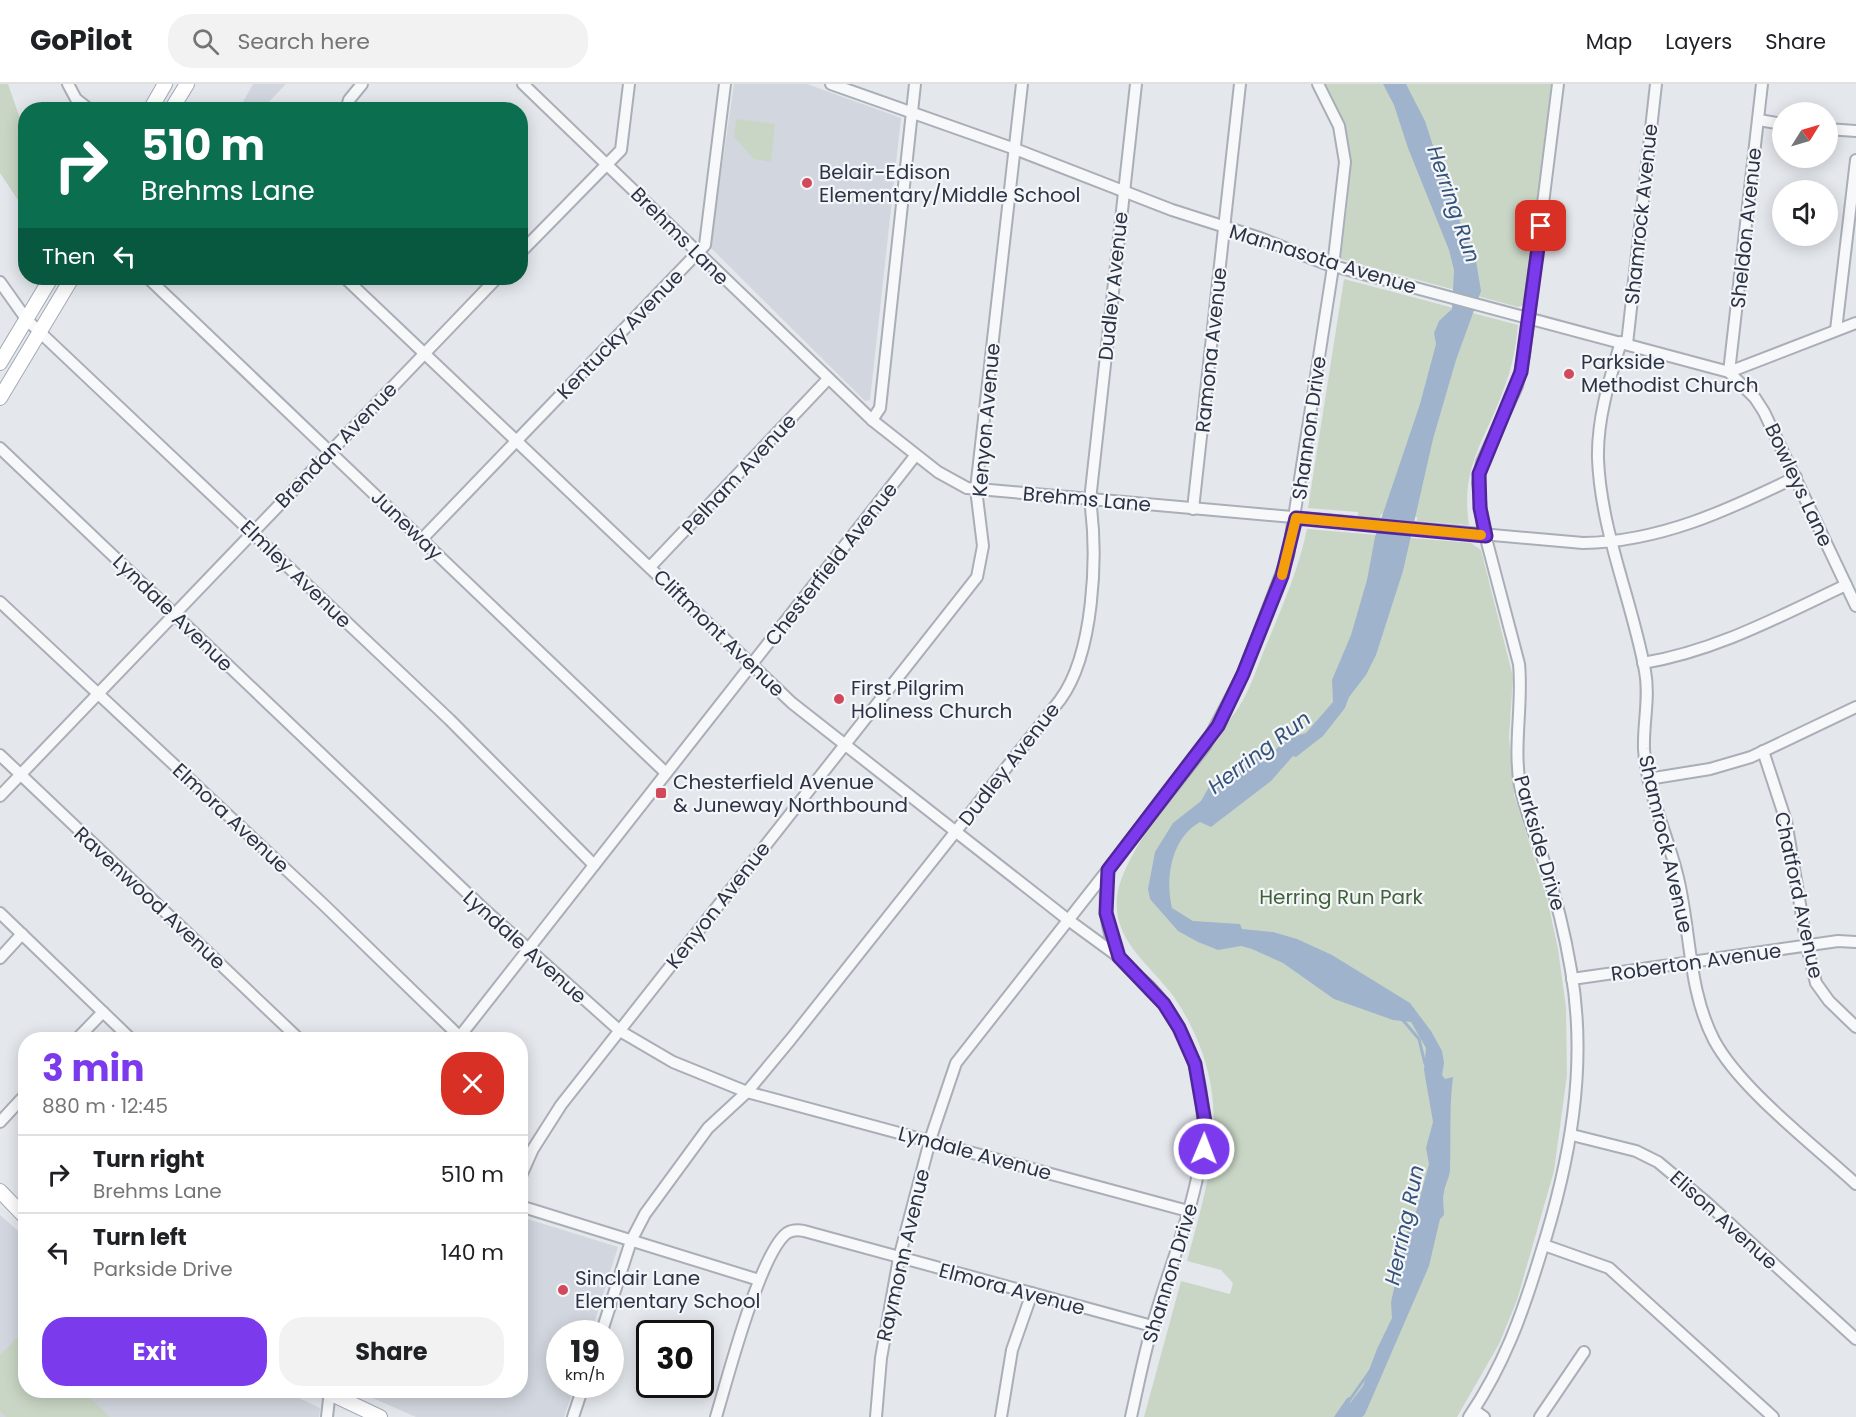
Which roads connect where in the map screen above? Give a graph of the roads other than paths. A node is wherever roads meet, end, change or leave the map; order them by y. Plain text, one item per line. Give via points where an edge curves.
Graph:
1 (68, 84) edge
2 (165, 84) edge
3 (187, 84) edge
4 (362, 84) edge
5 (629, 84) edge
6 (725, 84) edge
7 (831, 84) edge
8 (915, 84) edge
9 (1022, 84) edge
10 (1136, 84) edge
11 (1240, 84) edge
12 (1318, 84) edge
13 (1558, 84) edge
14 (1656, 84) edge
15 (1762, 84) edge
16 (526, 85) edge
17 (80, 102) edge
18 (155, 102) edge
19 (176, 102) edge
20 (348, 102) edge
21 (912, 113) junction
22 (1759, 120) junction
23 (1772, 122) edge
24 (1838, 130) edge
25 (1856, 131) edge
26 (1015, 148) junction
27 (1856, 160) edge
28 (607, 164) junction
29 (1122, 191) junction
30 (1224, 228) junction
31 (528, 245) edge
32 (697, 255) junction
33 (1333, 267) junction
34 (0, 282) edge
35 (47, 285) edge
36 (68, 285) edge
37 (155, 285) edge
38 (352, 285) edge
39 (490, 285) edge
40 (1529, 318) junction
41 (27, 320) junction
42 (1856, 323) edge
43 (1836, 330) junction
44 (40, 333) junction
45 (1624, 343) junction
46 (425, 353) junction
47 (0, 363) edge
48 (1729, 372) junction
49 (828, 379) junction
50 (0, 398) edge
51 (872, 420) junction
52 (517, 442) junction
53 (0, 448) edge
54 (330, 451) junction
55 (915, 456) junction
56 (1796, 477) junction
57 (976, 489) junction
58 (1090, 500) junction
59 (1193, 509) junction
60 (1296, 518) junction
61 (252, 532) junction
62 (1486, 536) junction
63 (422, 539) junction
64 (1612, 542) junction
65 (650, 567) junction
66 (1846, 585) junction
67 (0, 602) edge
68 (1856, 606) edge
69 (175, 615) junction
70 (1643, 663) junction
71 (752, 665) junction
72 (98, 694) junction
73 (1856, 707) edge
74 (844, 745) junction
75 (1763, 751) junction
76 (0, 756) edge
77 (666, 772) junction
78 (20, 775) junction
79 (1648, 779) junction
80 (0, 796) edge
81 (956, 831) junction
82 (594, 865) junction
83 (1108, 870) junction
84 (0, 913) edge
85 (1067, 919) junction
86 (22, 934) junction
87 (1856, 942) edge
88 (1807, 946) junction
89 (527, 950) junction
90 (1119, 957) junction
91 (0, 958) edge
92 (1690, 963) junction
93 (1572, 979) junction
94 (103, 1012) junction
95 (1856, 1027) edge
96 (620, 1031) junction
97 (84, 1032) edge
98 (124, 1032) edge
99 (292, 1032) edge
100 (452, 1032) edge
101 (463, 1032) edge
102 (747, 1092) junction
103 (18, 1103) edge
104 (0, 1122) edge
105 (1572, 1135) junction
106 (930, 1141) junction
107 (528, 1160) edge
108 (1856, 1184) edge
109 (0, 1191) edge
110 (528, 1208) edge
111 (18, 1210) edge
112 (1188, 1211) junction
113 (631, 1240) junction
114 (1544, 1245) junction
115 (898, 1258) junction
116 (759, 1280) junction
117 (1032, 1293) junction
118 (605, 1320) edge
119 (1152, 1326) junction
120 (1856, 1339) edge
121 (1584, 1352) dead end
122 (328, 1398) edge
123 (342, 1398) edge
124 (579, 1398) edge
125 (1471, 1413) edge
126 (327, 1417) edge
127 (380, 1417) edge
128 (573, 1417) edge
129 (716, 1417) edge
130 (876, 1417) edge
131 (1001, 1417) edge
132 (1131, 1417) edge
133 (1484, 1417) edge
134 (1540, 1417) edge
135 (1773, 1417) edge

1 - 17 street
2 - 18 main road
3 - 19 main road
4 - 20 street
5 - 28 street via 621,150
6 - 32 street, Kentucky Avenue via 705,245
7 - 21 street, Mannasota Avenue
8 - 21 street
9 - 26 street, Kenyon Avenue
10 - 29 street, Dudley Avenue
11 - 30 street, Ramona Avenue
12 - 33 street, Shannon Drive via 1339,126 1345,162
13 - 40 street, Parkside Drive
14 - 45 street, Shamrock Avenue
15 - 22 street, Sheldon Avenue
16 - 28 street, Brehms Lane
21 - 26 street, Mannasota Avenue
21 - 51 street via 880,408
22 - 23 street
22 - 48 street, Sheldon Avenue
24 - 25 street
26 - 29 street, Mannasota Avenue
26 - 57 street, Kenyon Avenue
27 - 43 street
28 - 31 street
28 - 32 street, Brehms Lane
29 - 30 street, Mannasota Avenue
29 - 58 street, Dudley Avenue
30 - 33 street, Mannasota Avenue
30 - 59 street, Ramona Avenue
32 - 49 street, Brehms Lane
32 - 52 street, Kentucky Avenue
33 - 40 street, Mannasota Avenue
33 - 60 street, Shannon Drive
34 - 41 street, Elmley Avenue
35 - 41 main road
36 - 44 main road
37 - 54 street, Juneway
38 - 46 street, Cliftmont Avenue
39 - 46 street, Brendan Avenue
40 - 45 street, Mannasota Avenue
40 - 62 street, Parkside Drive via 1517,386 1479,474
41 - 44 street, Elmley Avenue
41 - 47 main road
42 - 43 street
43 - 48 street
44 - 50 main road
44 - 61 street, Elmley Avenue
45 - 48 street, Mannasota Avenue
45 - 64 street, Shamrock Avenue via 1599,429 1600,482
46 - 52 street, Cliftmont Avenue
46 - 54 street, Brendan Avenue
48 - 56 street, Bowleys Lane via 1764,412
49 - 51 street, Brehms Lane
49 - 65 street, Pelham Avenue
51 - 55 street, Brehms Lane
52 - 63 street, Kentucky Avenue
52 - 65 street, Cliftmont Avenue
53 - 69 street, Lyndale Avenue
54 - 61 street, Brendan Avenue
54 - 63 street, Juneway
55 - 57 street, Brehms Lane via 955,483
55 - 71 street, Chesterfield Avenue
56 - 64 street, Brehms Lane via 1683,527
56 - 66 street, Bowleys Lane
57 - 58 street, Brehms Lane
57 - 74 street, Kenyon Avenue via 983,546 976,577
58 - 59 street, Brehms Lane
58 - 81 street, Dudley Avenue via 1092,582 1078,669 1060,700
59 - 60 street, Brehms Lane
60 - 62 street, Brehms Lane
60 - 83 street, Shannon Drive via 1282,576 1218,726
61 - 69 street, Brendan Avenue
61 - 82 street, Elmley Avenue via 480,749
62 - 64 street, Brehms Lane
62 - 93 street, Parkside Drive via 1519,664 1520,785 1559,913
63 - 77 street, Juneway
64 - 70 street, Shamrock Avenue
65 - 71 street, Cliftmont Avenue
66 - 68 street, Bowleys Lane
66 - 70 street via 1721,643
67 - 72 street, Elmora Avenue
69 - 72 street, Brendan Avenue
69 - 89 street, Lyndale Avenue
70 - 79 street, Shamrock Avenue via 1647,684 1644,748
71 - 74 street, Cliftmont Avenue via 792,704
71 - 77 street, Chesterfield Avenue
72 - 78 street, Brendan Avenue
72 - 100 street, Elmora Avenue via 340,919
73 - 75 street
74 - 81 street, Cliftmont Avenue
74 - 96 street, Kenyon Avenue
75 - 79 street via 1710,769
75 - 88 street, Chatford Avenue via 1786,820
76 - 78 street, Ravenwood Avenue
77 - 82 street, Chesterfield Avenue
78 - 80 street, Brendan Avenue
78 - 99 street, Ravenwood Avenue
79 - 92 street, Shamrock Avenue via 1678,878
81 - 85 street, Cliftmont Avenue
81 - 102 street, Dudley Avenue
82 - 89 street, Chesterfield Avenue
83 - 85 street, Shannon Drive
83 - 90 street, Shannon Drive via 1106,913
84 - 86 street
85 - 90 street, Cliftmont Avenue
85 - 106 street, Raymonn Avenue via 956,1063
86 - 91 street
86 - 94 street
87 - 88 street, Roberton Avenue
88 - 92 street, Roberton Avenue
88 - 95 street, Chatford Avenue via 1820,990
89 - 96 street, Lyndale Avenue
89 - 101 street, Chesterfield Avenue
90 - 112 street, Shannon Drive via 1164,1004 1195,1064 1205,1122 1202,1162
92 - 93 street, Roberton Avenue
92 - 108 street, Shamrock Avenue via 1708,1026 1729,1063
93 - 105 street, Parkside Drive via 1577,1071
94 - 97 street
94 - 98 street
96 - 102 street, Lyndale Avenue via 673,1062
96 - 107 street, Kenyon Avenue via 553,1115
102 - 106 street, Lyndale Avenue
102 - 113 street, Dudley Avenue via 691,1149
103 - 104 street
105 - 114 street, Parkside Drive
105 - 120 street, Elison Avenue via 1619,1146 1658,1162
106 - 112 street, Lyndale Avenue
106 - 115 street, Raymonn Avenue
109 - 111 main road
110 - 113 street
112 - 119 street, Shannon Drive
113 - 116 street
113 - 118 street, Dudley Avenue
114 - 125 street, Parkside Drive via 1514,1336
114 - 135 street via 1608,1268
115 - 116 street, Elmora Avenue via 792,1231 783,1238
115 - 117 street, Elmora Avenue
115 - 130 street, Raymonn Avenue via 880,1358
116 - 129 street
117 - 119 street, Elmora Avenue
117 - 131 street via 1012,1350
119 - 132 street, Shannon Drive
121 - 134 street
122 - 126 street
123 - 127 main road
124 - 128 street
125 - 133 street

